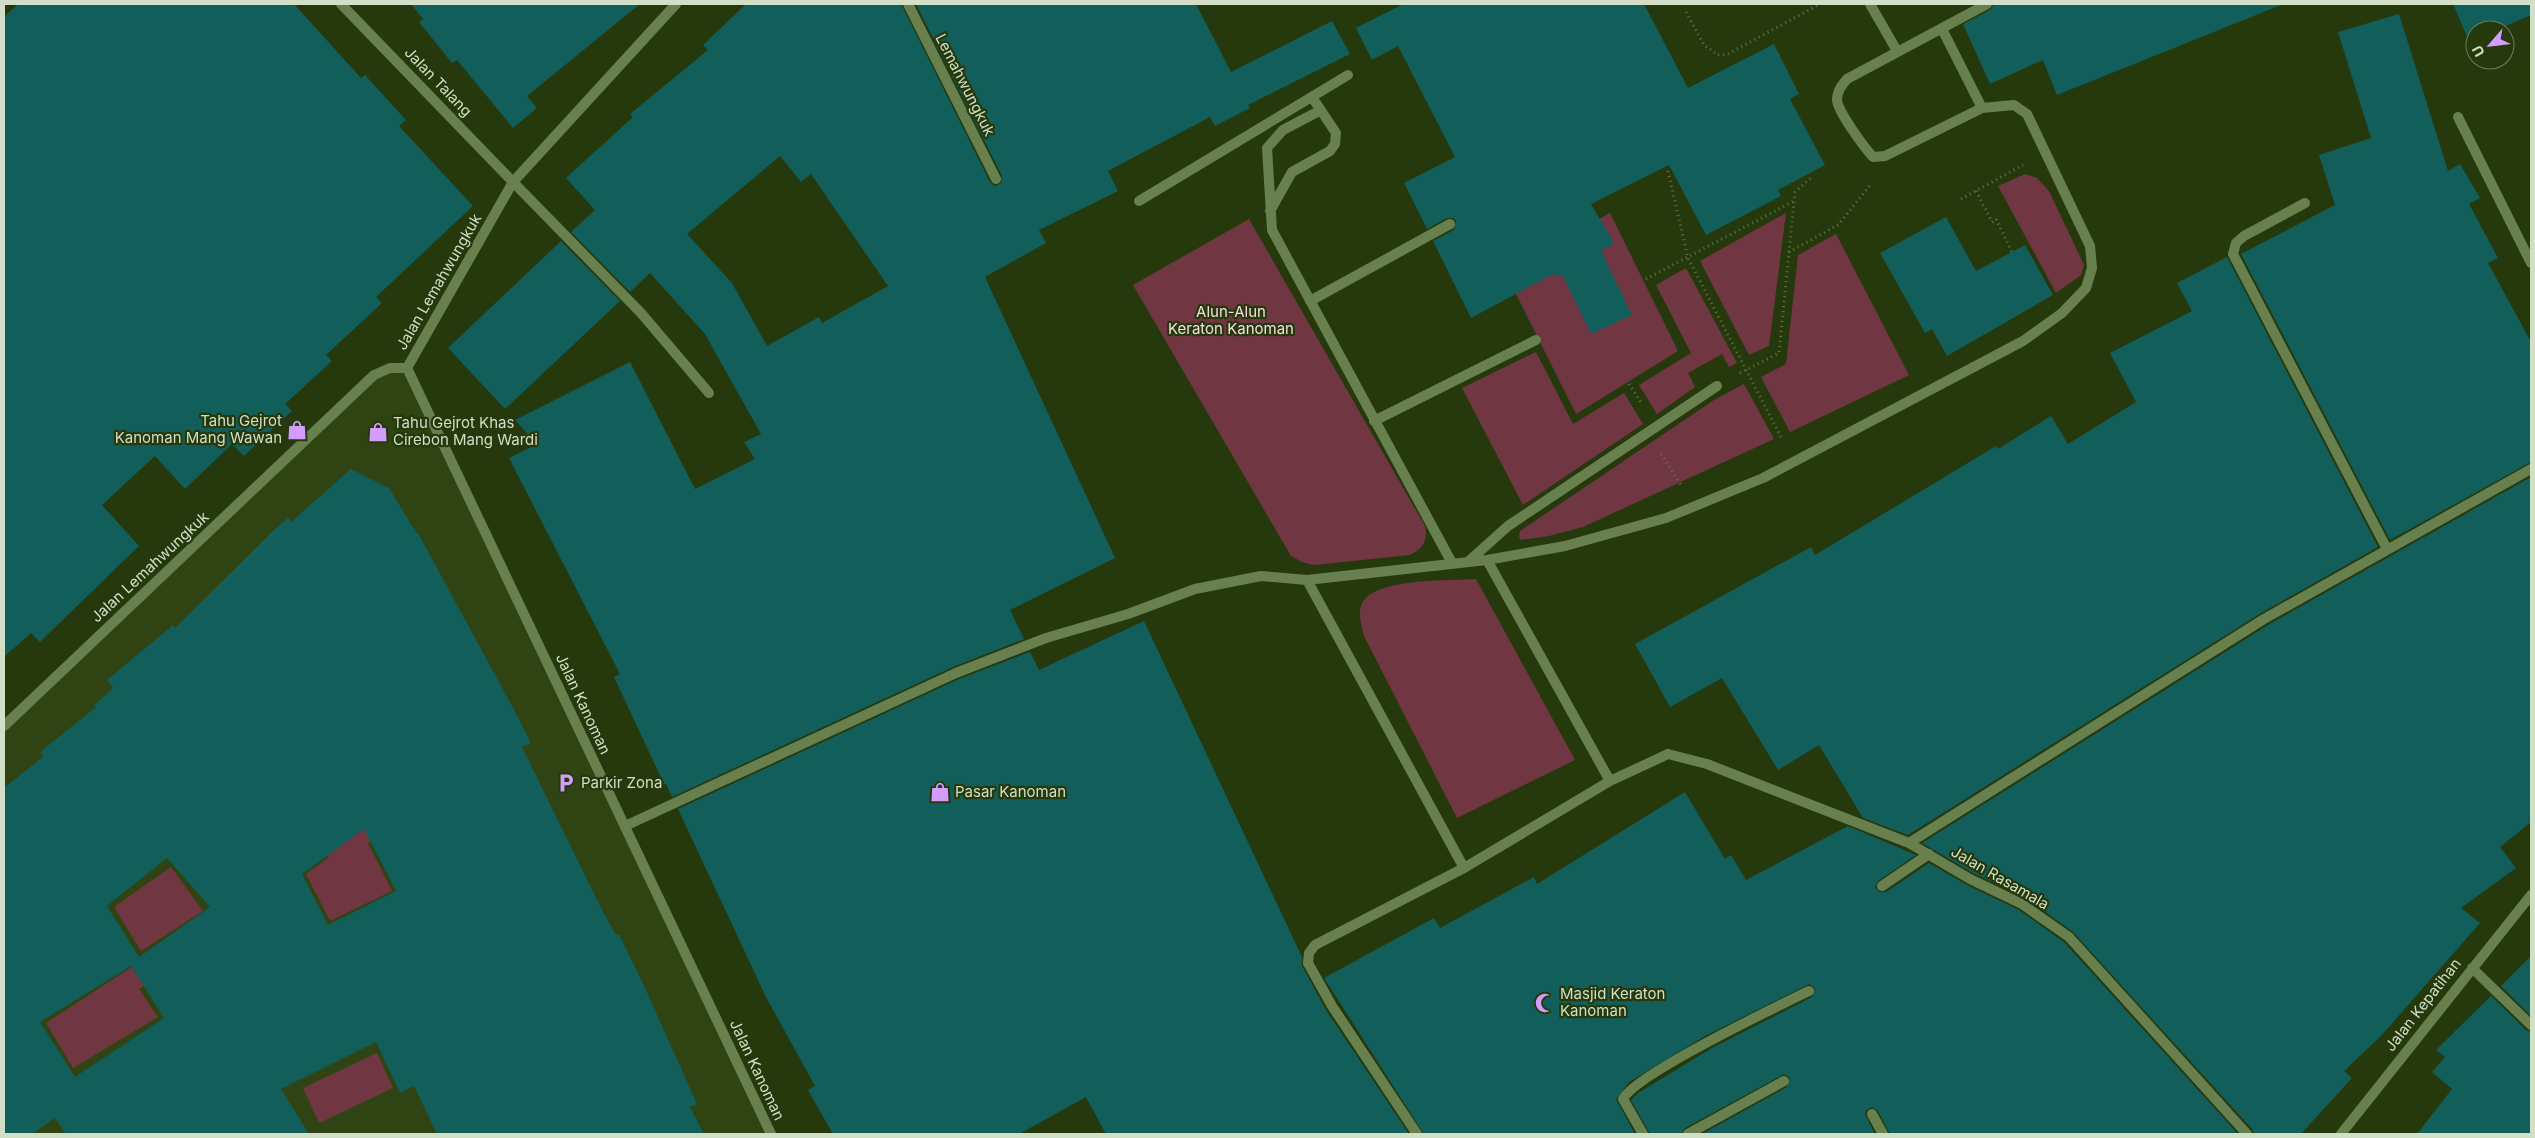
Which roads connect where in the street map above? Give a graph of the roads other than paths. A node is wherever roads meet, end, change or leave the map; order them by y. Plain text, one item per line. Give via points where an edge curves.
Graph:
1 (341, 4) edge
2 (676, 4) edge
3 (908, 4) edge
4 (1870, 4) edge
5 (1987, 4) edge
6 (1942, 28) junction
7 (1897, 52) junction
8 (1348, 75) dead end
9 (1312, 97) junction
10 (1982, 108) junction
11 (1321, 110) junction
12 (2458, 117) dead end
13 (996, 179) dead end
14 (513, 182) junction
15 (1139, 201) dead end
16 (2304, 204) dead end
17 (1270, 212) junction
18 (1450, 224) dead end
19 (2531, 263) edge
20 (1310, 301) junction
21 (1536, 340) dead end
22 (407, 368) junction
23 (1717, 386) road end
24 (709, 393) dead end
25 (1374, 421) junction
26 (2531, 469) edge
27 (2387, 549) junction
28 (1488, 560) junction
29 (1469, 561) junction
30 (1452, 563) junction
31 (1307, 580) junction
32 (4, 726) edge
33 (1610, 781) junction
34 (625, 826) junction
35 (1909, 843) junction
36 (1929, 854) junction
37 (1464, 868) junction
38 (1882, 886) dead end
39 (2531, 895) edge
40 (2472, 968) junction
41 (1808, 991) dead end
42 (2531, 1025) edge
43 (1784, 1081) dead end
44 (1872, 1114) dead end
45 (771, 1134) edge
46 (1417, 1134) edge
47 (1643, 1134) edge
48 (1688, 1134) edge
49 (1884, 1134) edge
50 (2247, 1134) edge
51 (2341, 1134) edge

1 - 14 street, Jalan Talang
2 - 14 street, Jalan Lemahwungkuk
3 - 13 street, Lemahwungkuk
4 - 7 street
5 - 6 street
6 - 7 street
6 - 10 street
7 - 10 street via 1847,79 1839,88 1837,101 1860,143 1874,157 1885,156
8 - 9 street
9 - 11 street
9 - 15 street
10 - 28 street via 2014,105 2026,114 2090,246 2092,268 2086,288 2062,313 2023,341 1763,478 1666,518 1565,546
11 - 17 street via 1283,130 1267,148
11 - 17 street via 1336,133 1335,144 1330,151 1292,172
12 - 19 street
14 - 22 street, Jalan Lemahwungkuk
14 - 24 street, Jalan Talang via 641,312
16 - 27 street via 2244,236 2236,243 2234,254
17 - 20 street via 1272,230
18 - 20 street
20 - 25 street
21 - 25 street
22 - 32 street, Jalan Lemahwungkuk via 390,368 374,375
22 - 34 street, Jalan Kanoman
23 - 29 street via 1508,526
25 - 30 street
26 - 27 street
27 - 35 street via 2264,619
28 - 29 street
28 - 33 street
29 - 30 street
30 - 31 street
31 - 34 street via 1261,576 1195,590 1046,638 956,673
31 - 37 street
33 - 35 street, Jalan Rasamala via 1668,754 1707,764
33 - 37 street
34 - 45 street, Jalan Kanoman
35 - 36 street, Jalan Rasamala
36 - 38 street
36 - 50 street, Jalan Rasamala via 1970,879 2022,904 2068,938
37 - 46 street via 1315,945 1309,953 1308,963 1332,1006
39 - 40 street, Jalan Kepatihan
40 - 42 street
40 - 51 street, Jalan Kepatihan
41 - 47 street via 1691,1052 1629,1090 1623,1099
43 - 48 street
44 - 49 street

